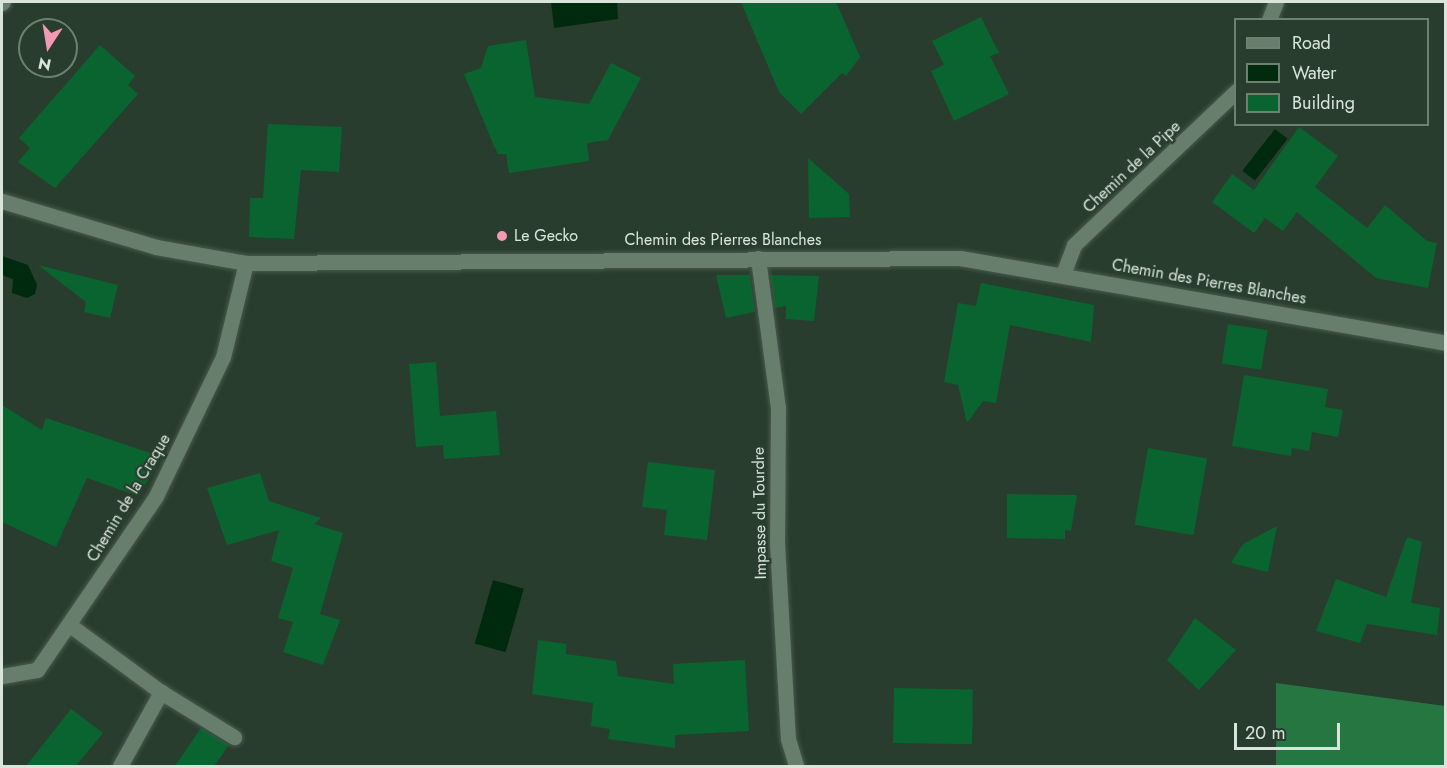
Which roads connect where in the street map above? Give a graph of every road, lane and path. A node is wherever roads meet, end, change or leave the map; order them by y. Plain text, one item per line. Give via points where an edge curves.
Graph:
1 (1276, 2) edge
2 (1270, 18) edge
3 (1234, 93) edge
4 (2, 201) edge
5 (758, 258) junction
6 (246, 263) junction
7 (1063, 274) junction
8 (1446, 343) edge
9 (71, 626) junction
10 (2, 676) edge
11 (161, 692) junction
12 (234, 737) dead end
13 (120, 766) edge
14 (795, 766) edge

1 - 2 street
3 - 7 street, Chemin de la Pipe via 1074,245
4 - 6 street, Chemin des Pierres Blanches via 156,247
5 - 6 street, Chemin des Pierres Blanches
5 - 7 street, Chemin des Pierres Blanches via 960,258
5 - 14 street, Impasse du Tourdre via 778,407 777,543 788,739
6 - 9 street, Chemin de la Craque via 223,357 194,424 156,496
7 - 8 street, Chemin des Pierres Blanches
9 - 10 street, Chemin de la Craque via 37,670
9 - 11 street
11 - 12 street
11 - 13 street

